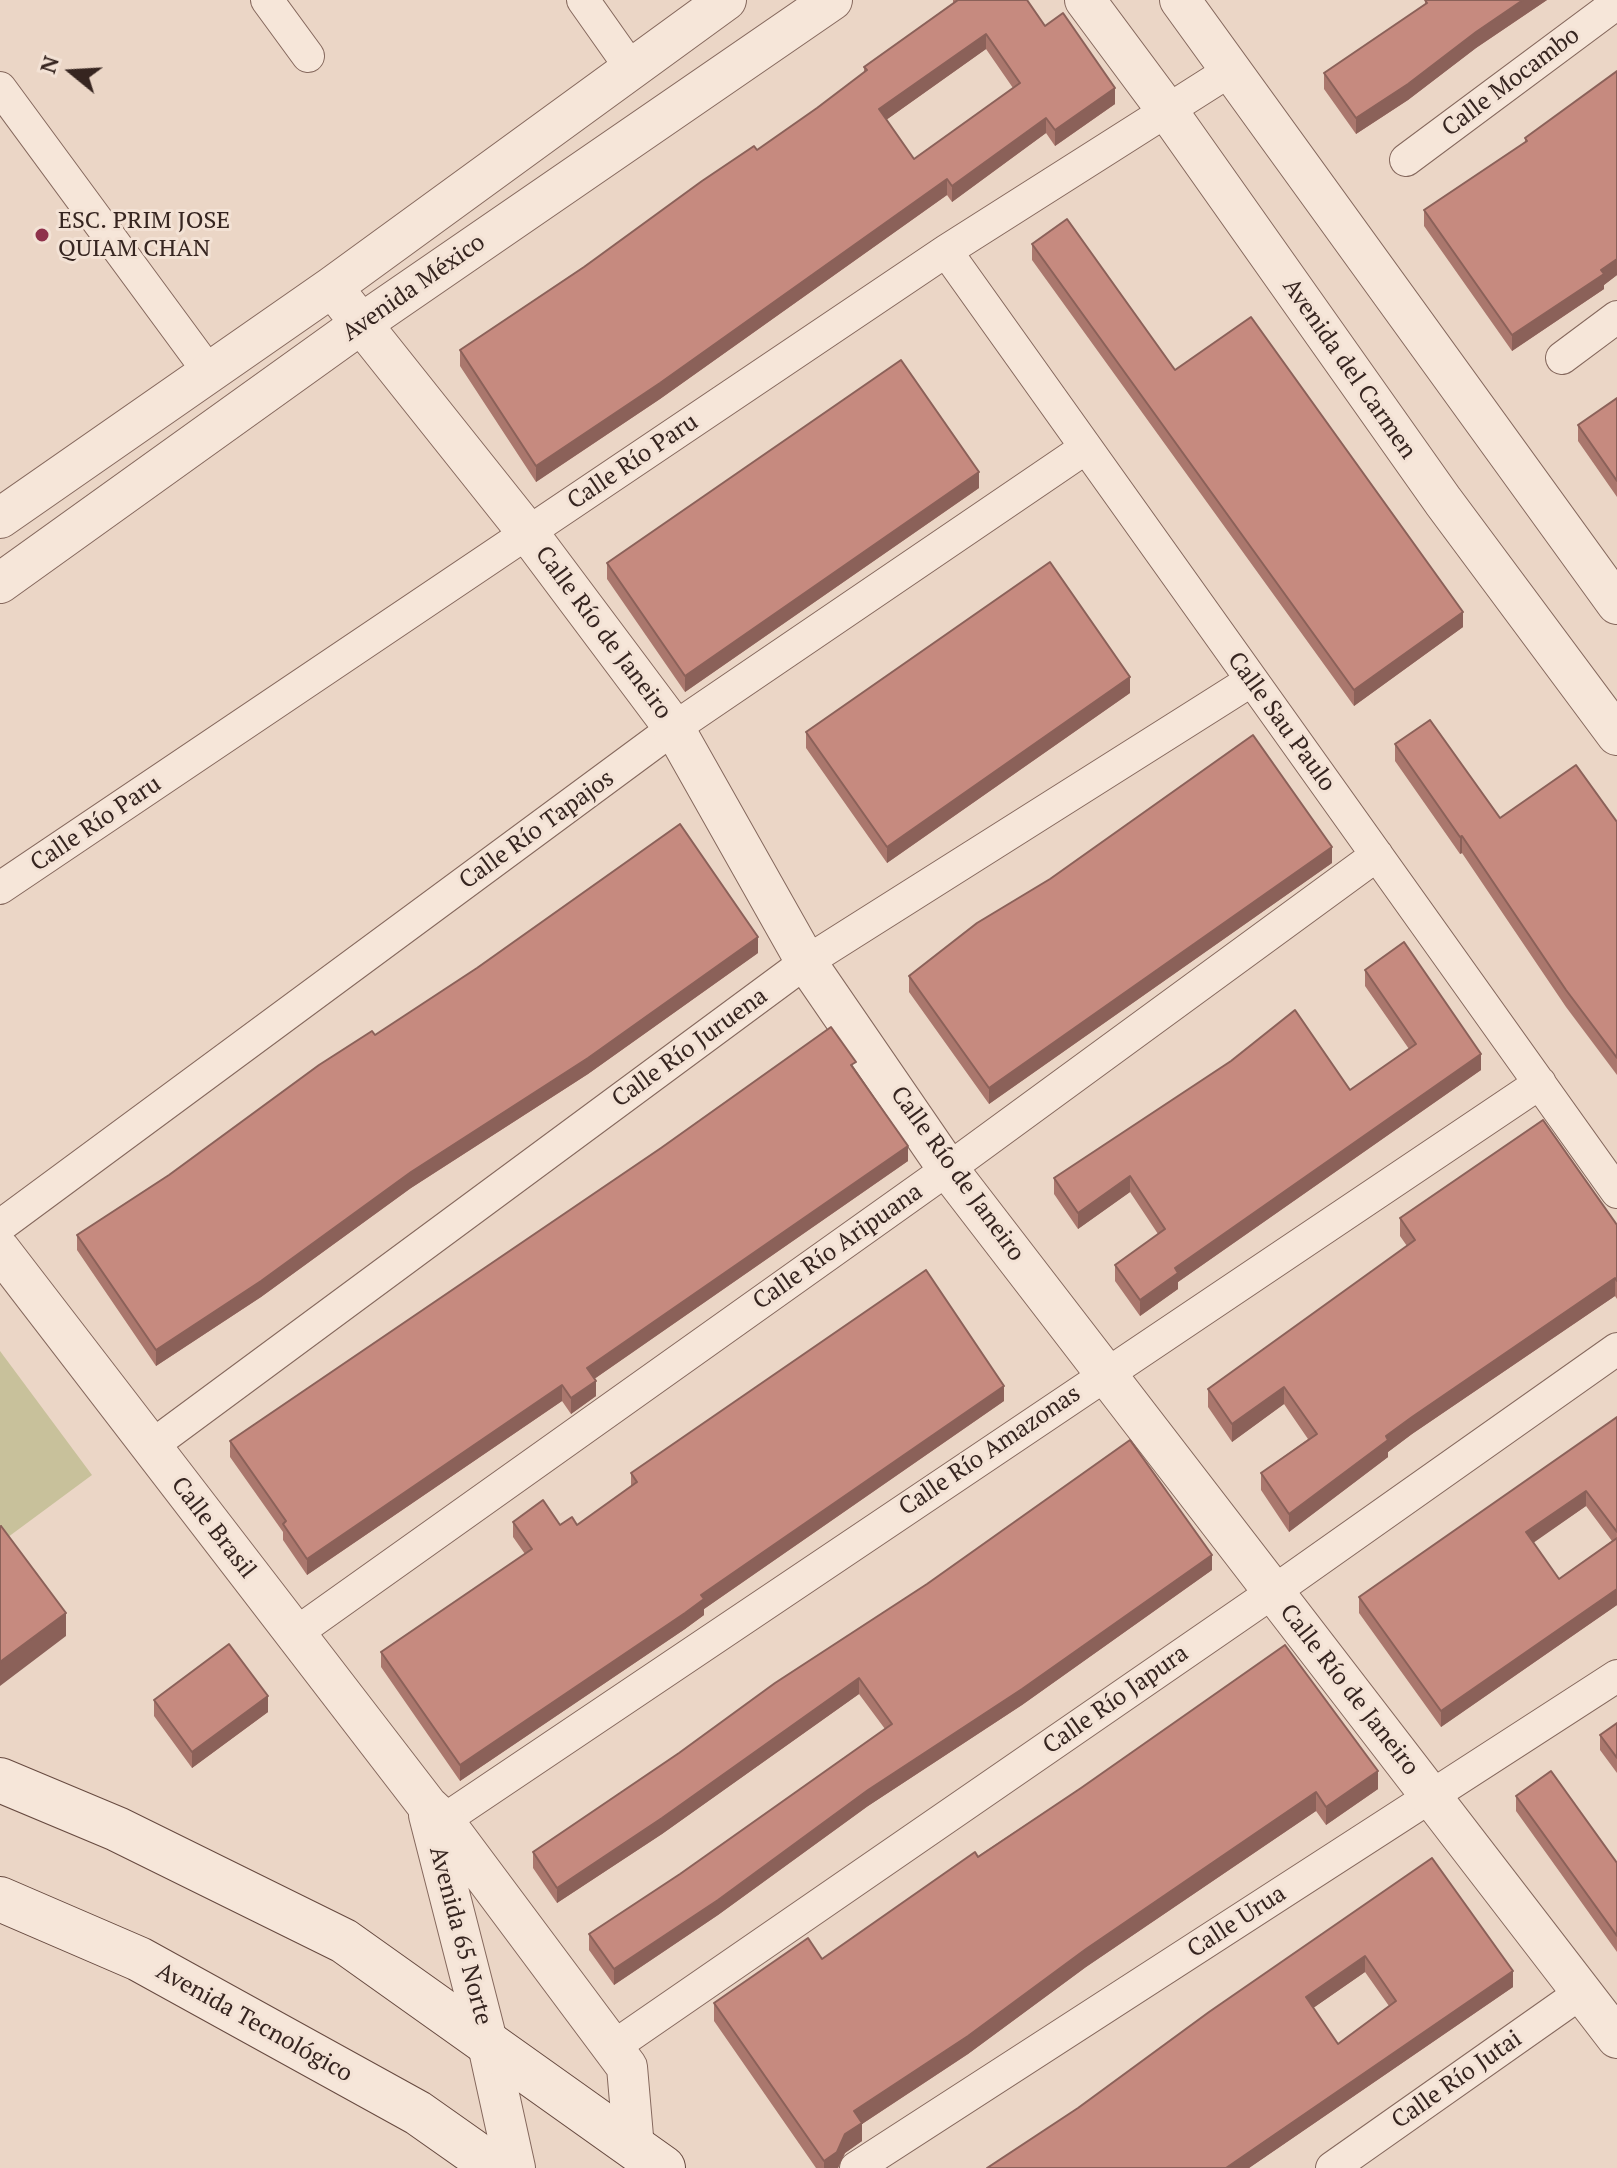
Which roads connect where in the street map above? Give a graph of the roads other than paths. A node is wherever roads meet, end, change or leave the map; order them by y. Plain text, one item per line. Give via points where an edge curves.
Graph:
1 (267, 0) edge
2 (583, 0) edge
3 (726, 0) edge
4 (832, 0) edge
5 (1085, 0) edge
6 (1180, 0) edge
7 (1617, 3) edge
8 (308, 56) dead end
9 (631, 68) junction
10 (1231, 70) junction
11 (0, 88) edge
12 (1166, 109) junction
13 (1406, 160) dead end
14 (946, 251) junction
15 (332, 287) junction
16 (1617, 317) edge
17 (361, 324) junction
18 (1562, 358) dead end
19 (209, 372) junction
20 (1084, 449) junction
21 (0, 518) edge
22 (528, 533) junction
23 (0, 583) edge
24 (1617, 604) edge
25 (1252, 680) junction
26 (674, 728) junction
27 (1617, 735) edge
28 (1377, 855) junction
29 (0, 888) edge
30 (806, 962) junction
31 (1540, 1083) junction
32 (948, 1169) junction
33 (1617, 1192) edge
34 (0, 1226) edge
35 (0, 1250) edge
36 (1617, 1349) edge
37 (1108, 1372) junction
38 (150, 1447) junction
39 (1273, 1592) junction
40 (296, 1633) junction
41 (1617, 1676) edge
42 (0, 1780) edge
43 (1431, 1796) junction
44 (433, 1817) junction
45 (0, 1899) edge
46 (1582, 1992) junction
47 (1617, 2038) edge
48 (488, 2045) junction
49 (613, 2047) junction
50 (649, 2158) edge
51 (496, 2168) edge
52 (515, 2168) edge
53 (856, 2168) edge
54 (1332, 2168) edge

1 - 8 street
2 - 9 street
3 - 9 street, Avenida México
4 - 17 street, Avenida México
5 - 12 street, Avenida del Carmen
6 - 10 street
7 - 13 street, Calle Mocambo
9 - 15 street, Avenida México
10 - 12 street, Calle Río Paru
10 - 24 street
11 - 19 street
12 - 14 street, Calle Río Paru
12 - 27 street, Avenida del Carmen via 1443,501
14 - 20 street, Calle Sau Paulo
14 - 22 street, Calle Río Paru
15 - 17 street, Calle Río de Janeiro
15 - 19 street, Avenida México
16 - 18 street
17 - 22 street, Calle Río de Janeiro
17 - 23 street, Avenida México
19 - 21 street, Avenida México
20 - 25 street, Calle Sau Paulo
20 - 26 street, Calle Río Tapajos
22 - 26 street, Calle Río de Janeiro
22 - 29 street, Calle Río Paru
25 - 28 street, Calle Sau Paulo
25 - 30 street, Calle Río Juruena
26 - 30 street, Calle Río de Janeiro
26 - 34 street, Calle Río Tapajos
28 - 31 street, Calle Sau Paulo
28 - 32 street, Calle Río Aripuana
30 - 32 street, Calle Río de Janeiro
30 - 38 street, Calle Río Juruena
31 - 33 street, Calle Sau Paulo
31 - 37 street, Calle Río Amazonas
32 - 37 street, Calle Río de Janeiro
32 - 40 street, Calle Río Aripuana
35 - 38 street, Calle Brasil
36 - 39 street, Calle Río Japura
37 - 39 street, Calle Río de Janeiro
37 - 44 street, Calle Río Amazonas
38 - 40 street, Calle Brasil
39 - 43 street, Calle Río de Janeiro
39 - 49 street, Calle Río Japura
40 - 44 street, Calle Brasil
41 - 43 street, Calle Urua
42 - 48 main road via 117,1829 344,1941
43 - 46 street, Calle Río de Janeiro
43 - 53 street, Calle Urua
44 - 48 street, Avenida 65 Norte
44 - 49 street, Calle Brasil
45 - 51 main road, Avenida Tecnológico via 139,1959 418,2113
46 - 47 street, Calle Río de Janeiro
46 - 54 street, Calle Río Jutai
48 - 50 main road, Avenida 65 Norte
48 - 52 street, Avenida 65 Norte
49 - 50 street, Calle Brasil via 627,2067

